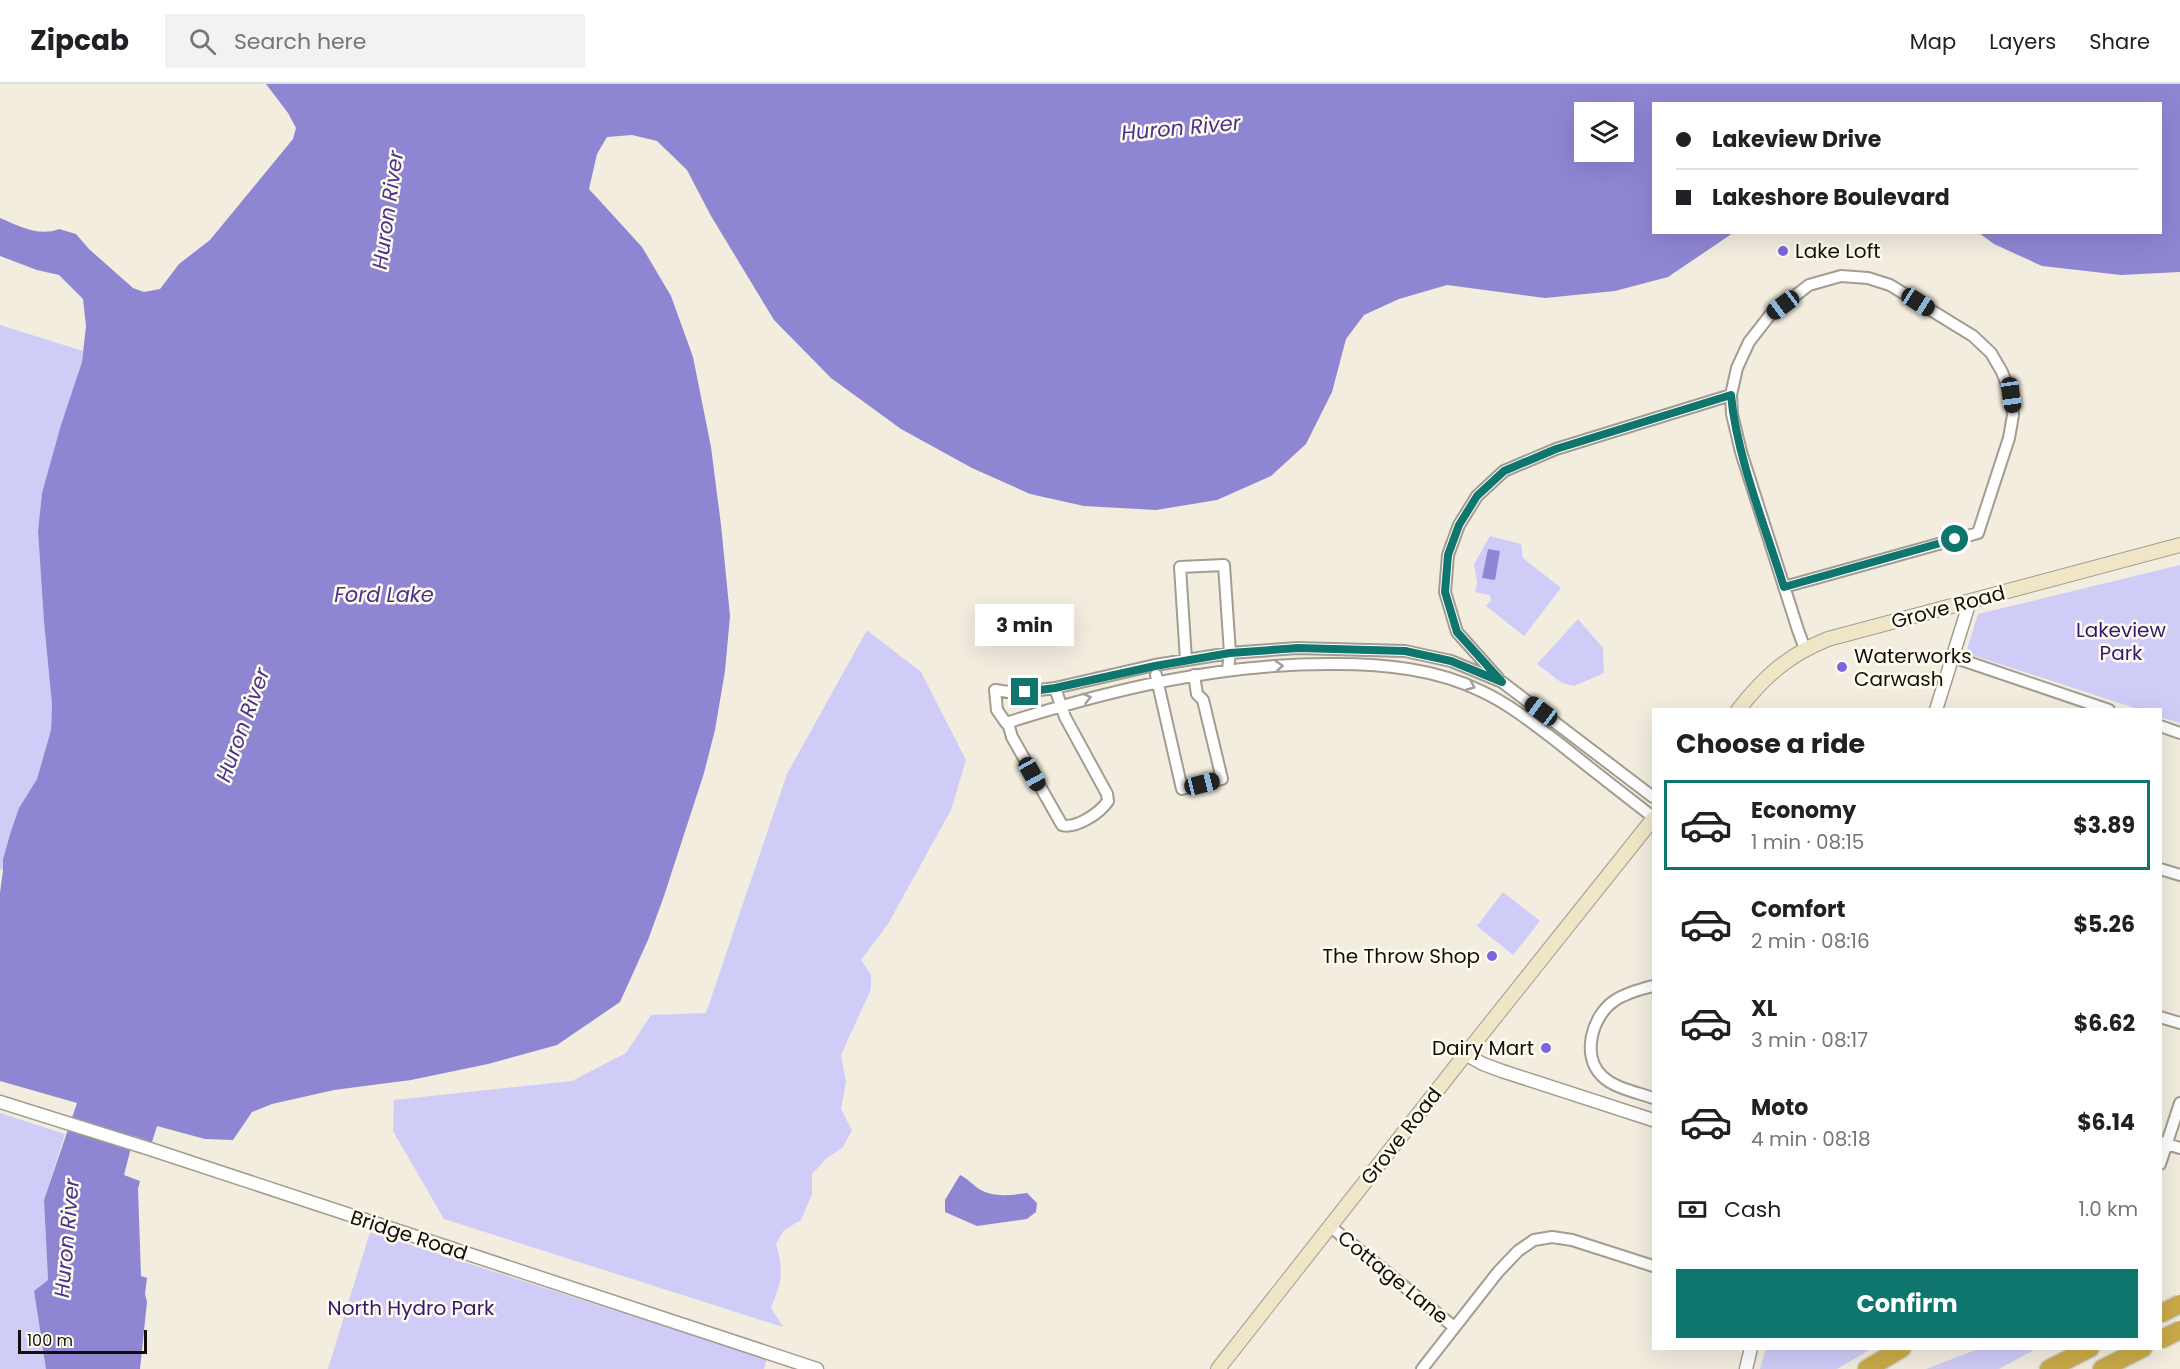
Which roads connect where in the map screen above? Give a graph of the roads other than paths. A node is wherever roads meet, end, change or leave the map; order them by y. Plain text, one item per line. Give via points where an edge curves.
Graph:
1 (1731, 395) junction
2 (2180, 545) edge
3 (1784, 587) junction
4 (1971, 601) junction
5 (1360, 648) junction
6 (1805, 648) junction
7 (1230, 653) junction
8 (1953, 657) junction
9 (1186, 660) junction
10 (1451, 661) junction
11 (1360, 664) junction
12 (1155, 666) junction
13 (1228, 669) junction
14 (1194, 675) junction
15 (1449, 678) junction
16 (1156, 682) junction
17 (1502, 682) junction
18 (1055, 688) junction
19 (1528, 701) junction
20 (1061, 705) junction
21 (1740, 708) edge
22 (1937, 708) edge
23 (2103, 708) edge
24 (1520, 713) junction
25 (1008, 723) junction
26 (2162, 727) edge
27 (1568, 731) junction
28 (2180, 733) edge
29 (1582, 742) junction
30 (1572, 754) junction
31 (1628, 777) junction
32 (1617, 790) junction
33 (1652, 796) edge
34 (1652, 817) edge
35 (1652, 819) edge
36 (2162, 870) edge
37 (2180, 875) edge
38 (1652, 986) edge
39 (2162, 1018) edge
40 (2180, 1023) edge
41 (1465, 1054) junction
42 (1652, 1098) edge
43 (0, 1102) edge
44 (2180, 1103) edge
45 (1652, 1120) edge
46 (2163, 1143) edge
47 (2180, 1148) edge
48 (1331, 1227) junction
49 (1652, 1266) edge
50 (2162, 1304) edge
51 (2180, 1304) edge
52 (2180, 1309) edge
53 (2162, 1313) edge
54 (1454, 1327) junction
55 (2162, 1327) edge
56 (2180, 1331) edge
57 (2162, 1339) edge
58 (1751, 1350) edge
59 (1899, 1350) edge
60 (2086, 1350) edge
61 (2139, 1350) edge
62 (817, 1369) edge
63 (1218, 1369) edge
64 (1422, 1369) edge
65 (1746, 1369) edge
66 (1867, 1369) edge
67 (2049, 1369) edge
68 (2103, 1369) edge

1 - 3 street via 1741,452
1 - 3 street via 1737,368 1749,342 1770,315 1809,285 1841,276 1890,285 1973,336 1991,352 2011,395 2009,438 1978,533
1 - 17 street via 1556,449 1504,471 1477,496 1459,525 1448,555 1445,592 1457,632
2 - 4 main road, Grove Road
3 - 6 street
4 - 6 main road, Grove Road
4 - 8 street
5 - 7 street
5 - 10 street via 1405,651
5 - 11 street
6 - 21 main road, Grove Road via 1769,675
7 - 9 street
7 - 9 street via 1224,565 1180,567
7 - 13 street
8 - 22 street
8 - 23 street
9 - 12 street
10 - 15 street
10 - 17 street
13 -> 11 street
11 - 15 street via 1390,665
12 - 16 street
12 - 18 street
13 - 14 street
14 - 16 street
14 - 16 street via 1222,779 1182,789
15 -> 24 street
20 -> 16 street
17 - 19 street
18 - 20 street
18 - 25 street via 1016,693 995,690 997,710
19 - 24 street
19 - 27 street
20 - 25 street
20 - 25 street via 1108,801 1102,809 1070,826 1058,821
24 - 30 street
26 - 28 street
27 - 29 street
27 - 31 street via 1578,733 1626,766
29 - 30 street
29 - 31 street
30 - 32 street
31 - 32 street
31 - 33 street
32 - 34 street
35 - 41 main road, Grove Road
36 - 37 street
38 - 42 street via 1614,1001 1601,1014 1591,1044 1600,1075
39 - 40 street
41 - 45 street via 1502,1071
41 - 48 main road, Grove Road
43 - 62 street, Bridge Road
44 - 46 street
46 - 47 street
48 - 54 street, Cottage Lane
48 - 63 main road, Grove Road
49 - 54 street via 1572,1240 1534,1240 1498,1272
50 - 52 street
51 - 53 highway, bridge
54 - 64 street
55 - 56 highway
56 - 57 highway, bridge
58 - 65 street
59 - 66 highway
60 - 67 highway
61 - 68 highway

